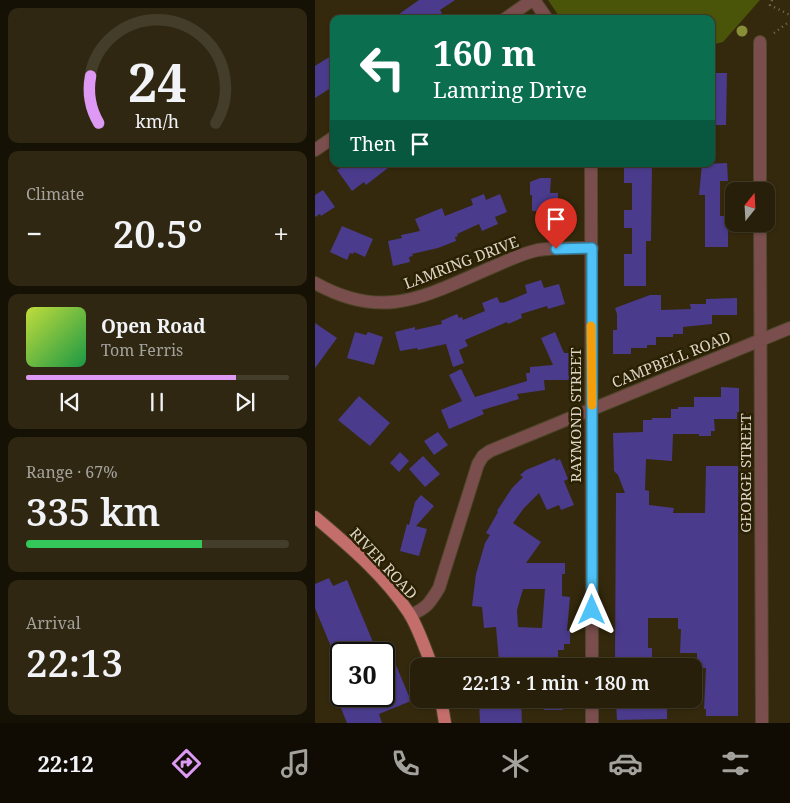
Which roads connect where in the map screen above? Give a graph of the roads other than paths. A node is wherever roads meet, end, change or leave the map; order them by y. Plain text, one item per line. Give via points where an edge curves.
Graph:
1 (533, 0) edge
2 (511, 15) edge
3 (544, 15) edge
4 (760, 42) dead end
5 (330, 140) edge
6 (315, 150) edge
7 (591, 167) edge
8 (760, 182) edge
9 (760, 232) edge
10 (592, 248) junction
11 (315, 282) edge
12 (790, 328) edge
13 (761, 340) junction
14 (592, 410) junction
15 (315, 516) edge
16 (410, 614) junction
17 (429, 658) edge
18 (592, 658) edge
19 (442, 708) edge
20 (592, 708) edge
21 (445, 723) edge
22 (592, 723) edge
23 (761, 723) edge

1 - 2 street
1 - 3 street
4 - 8 street
5 - 6 street
7 - 10 street, RAYMOND STREET
9 - 13 street, GEORGE STREET
10 - 11 street, LAMRING DRIVE via 538,250 407,301 388,303 350,298
10 - 14 street, RAYMOND STREET
12 - 13 street, CAMPBELL ROAD
13 - 14 street, CAMPBELL ROAD
13 - 23 street, GEORGE STREET
14 - 16 street, CAMPBELL ROAD via 483,456 439,588 422,610
14 - 18 street, RAYMOND STREET
15 - 16 main road, RIVER ROAD via 365,562
16 - 17 main road, RIVER ROAD
19 - 21 main road
20 - 22 street

